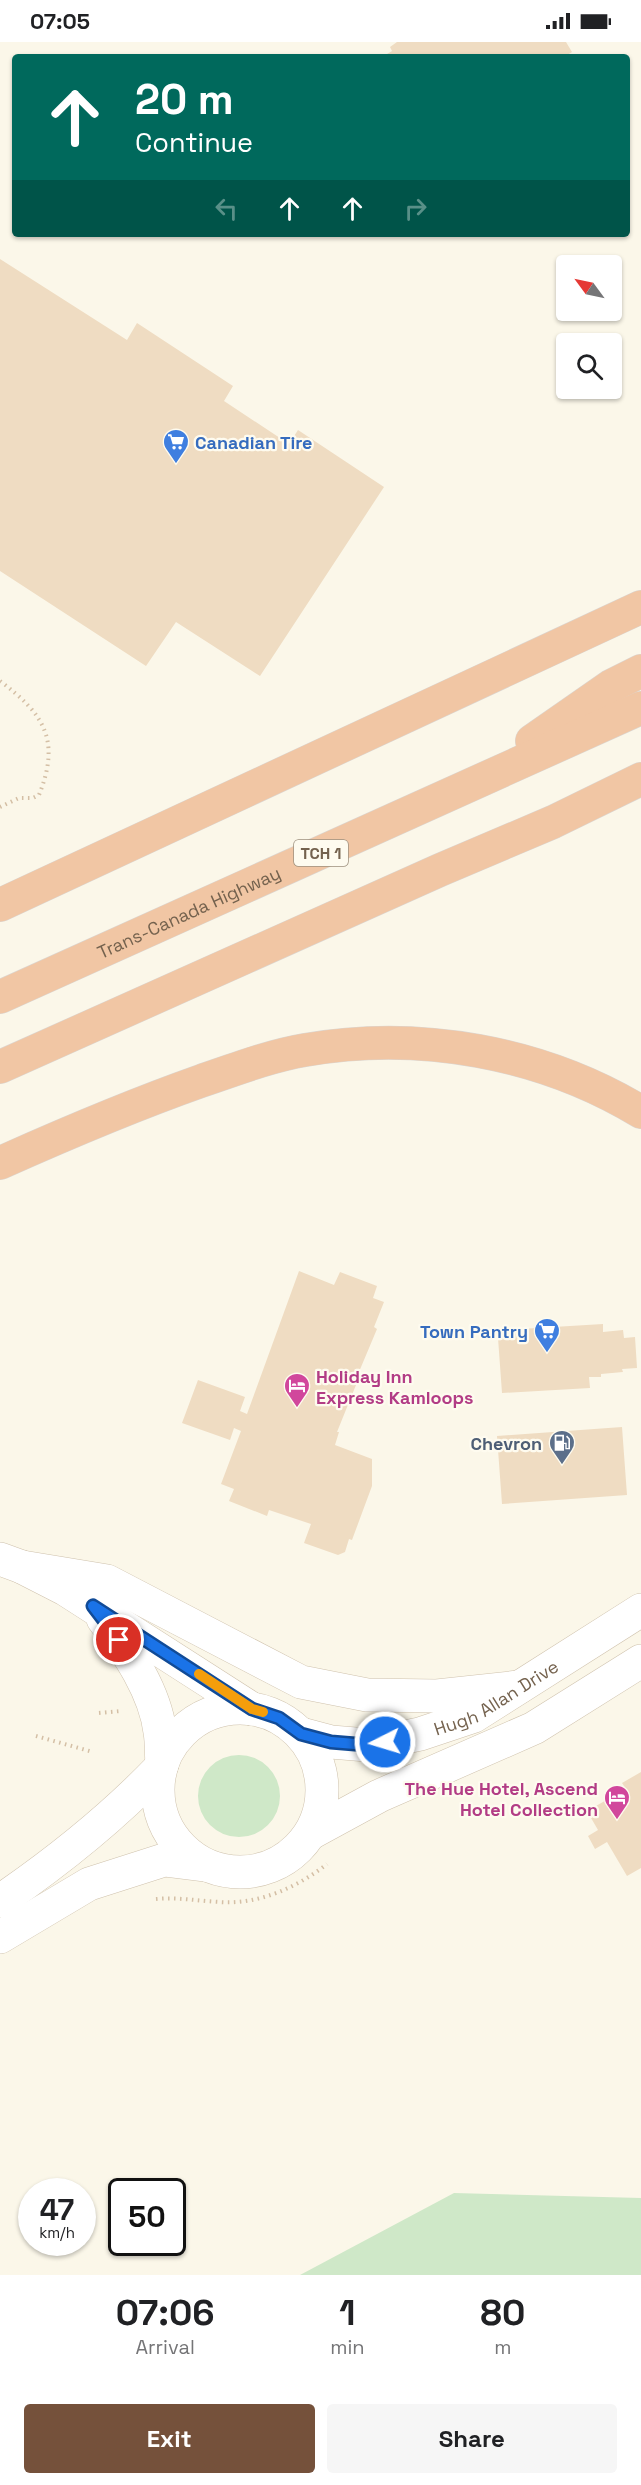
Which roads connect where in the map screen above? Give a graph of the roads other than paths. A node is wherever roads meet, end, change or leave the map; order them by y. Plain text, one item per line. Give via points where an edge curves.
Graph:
1 (641, 606) edge
2 (641, 671) edge
3 (641, 708) edge
4 (641, 779) edge
5 (461, 790) junction
6 (0, 905) edge
7 (0, 997) edge
8 (0, 1067) edge
9 (641, 1112) edge
10 (0, 1163) edge
11 (11, 1563) edge
12 (93, 1606) junction
13 (641, 1610) edge
14 (641, 1661) edge
15 (519, 1687) junction
16 (252, 1709) junction
17 (301, 1734) junction
18 (161, 1767) junction
19 (311, 1833) junction
20 (204, 1865) junction
21 (0, 1901) edge
22 (0, 1937) edge

1 - 6 highway
2 - 5 highway via 611,686
3 - 5 highway, Trans-Canada Highway / TCH 1
4 - 8 highway via 553,822
5 - 7 highway, Trans-Canada Highway / TCH 1
9 - 10 highway via 572,1077 477,1050 357,1042 256,1061 126,1107
11 - 12 main road
11 - 15 main road via 107,1581 301,1682 379,1695 437,1696
12 - 16 main road
12 - 18 main road via 135,1665 150,1698 160,1730
13 - 15 main road, Hugh Allan Drive
14 - 19 main road via 534,1728 379,1796
15 - 17 main road, Hugh Allan Drive via 474,1716 388,1741 367,1745
16 - 17 main road via 279,1718
16 - 18 main road via 228,1708 206,1715 186,1728 170,1746
17 - 19 main road via 315,1757 322,1782 320,1808
18 - 20 main road via 161,1814 170,1835
18 - 21 main road via 132,1798 40,1874
19 - 20 main road via 295,1852 274,1866 226,1872
20 - 22 main road via 164,1860 89,1884

